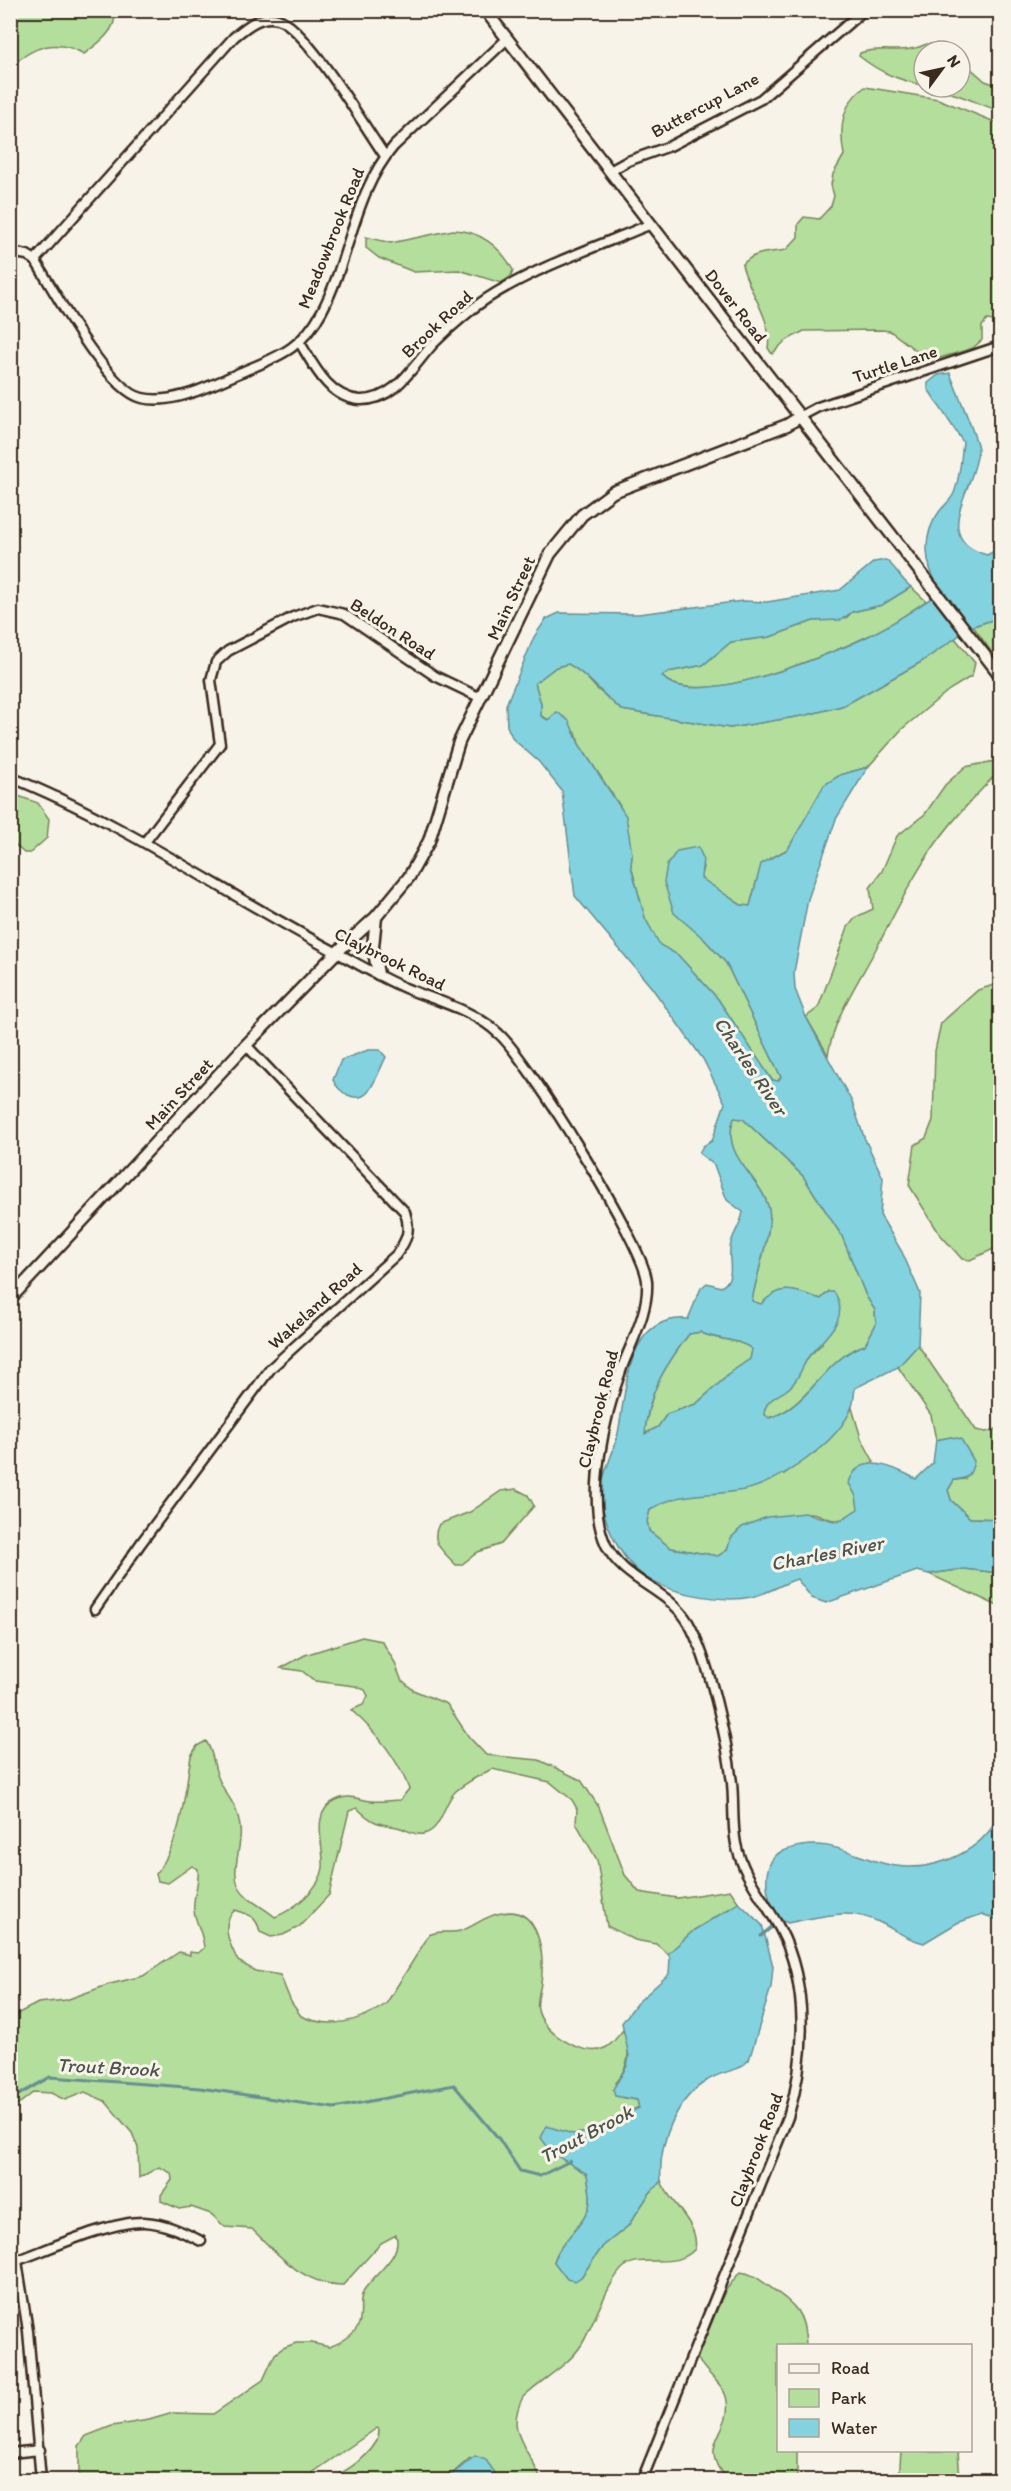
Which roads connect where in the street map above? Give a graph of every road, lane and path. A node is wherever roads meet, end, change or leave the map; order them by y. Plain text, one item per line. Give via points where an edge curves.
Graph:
1 (485, 10) edge
2 (864, 10) edge
3 (507, 39) junction
4 (385, 156) junction
5 (610, 171) junction
6 (651, 224) junction
7 (10, 252) edge
8 (35, 260) junction
9 (300, 343) junction
10 (1000, 346) edge
11 (801, 416) junction
12 (1000, 675) edge
13 (481, 698) junction
14 (10, 777) edge
15 (145, 842) junction
16 (376, 917) junction
17 (336, 953) junction
18 (378, 974) junction
19 (246, 1045) junction
20 (10, 1299) edge
21 (95, 1609) dead end
22 (201, 2241) dead end
23 (14, 2262) edge
24 (40, 2450) junction
25 (10, 2453) edge
26 (42, 2481) edge
27 (642, 2481) edge

1 - 3 street, Dover Road
2 - 5 street, Buttercup Lane via 760,99 670,146
3 - 4 street, Meadowbrook Road
3 - 5 street, Dover Road
4 - 8 street, Meadowbrook Road via 298,33 276,18 258,20 234,37
4 - 9 street, Meadowbrook Road via 360,208 330,295
5 - 6 street, Dover Road
6 - 9 street, Brook Road via 496,293 467,313 395,387 380,396 350,398 334,390
6 - 11 street, Dover Road
7 - 8 street
8 - 9 street, Meadowbrook Road via 115,381 134,395 156,399 190,393 280,356
10 - 11 street, Turtle Lane
11 - 12 street, Dover Road
11 - 13 street, Main Street via 787,425 613,492 582,515 550,554
13 - 15 street, Beldon Road via 435,676 344,614 324,608 305,612 228,651 216,662 211,680 220,744
13 - 16 street, Main Street via 459,742 420,860
14 - 15 street, Claybrook Road
15 - 17 street, Claybrook Road
16 - 17 street, Main Street
16 - 18 street via 373,947
17 - 18 street, Claybrook Road
17 - 19 street, Main Street
18 - 27 street, Claybrook Road via 464,1011 500,1034 554,1110 643,1263 643,1311 620,1376 603,1447 596,1513 615,1560 667,1599 687,1621 702,1656 724,1731 735,1840 741,1861 780,1928 797,1984 801,2039 797,2090 714,2308
19 - 20 street, Main Street
19 - 21 street, Wakeland Road via 405,1212 410,1226 407,1240 396,1255 271,1368
22 - 23 street via 168,2226 143,2222 108,2229
23 - 24 street via 28,2331
24 - 25 street
24 - 26 street

